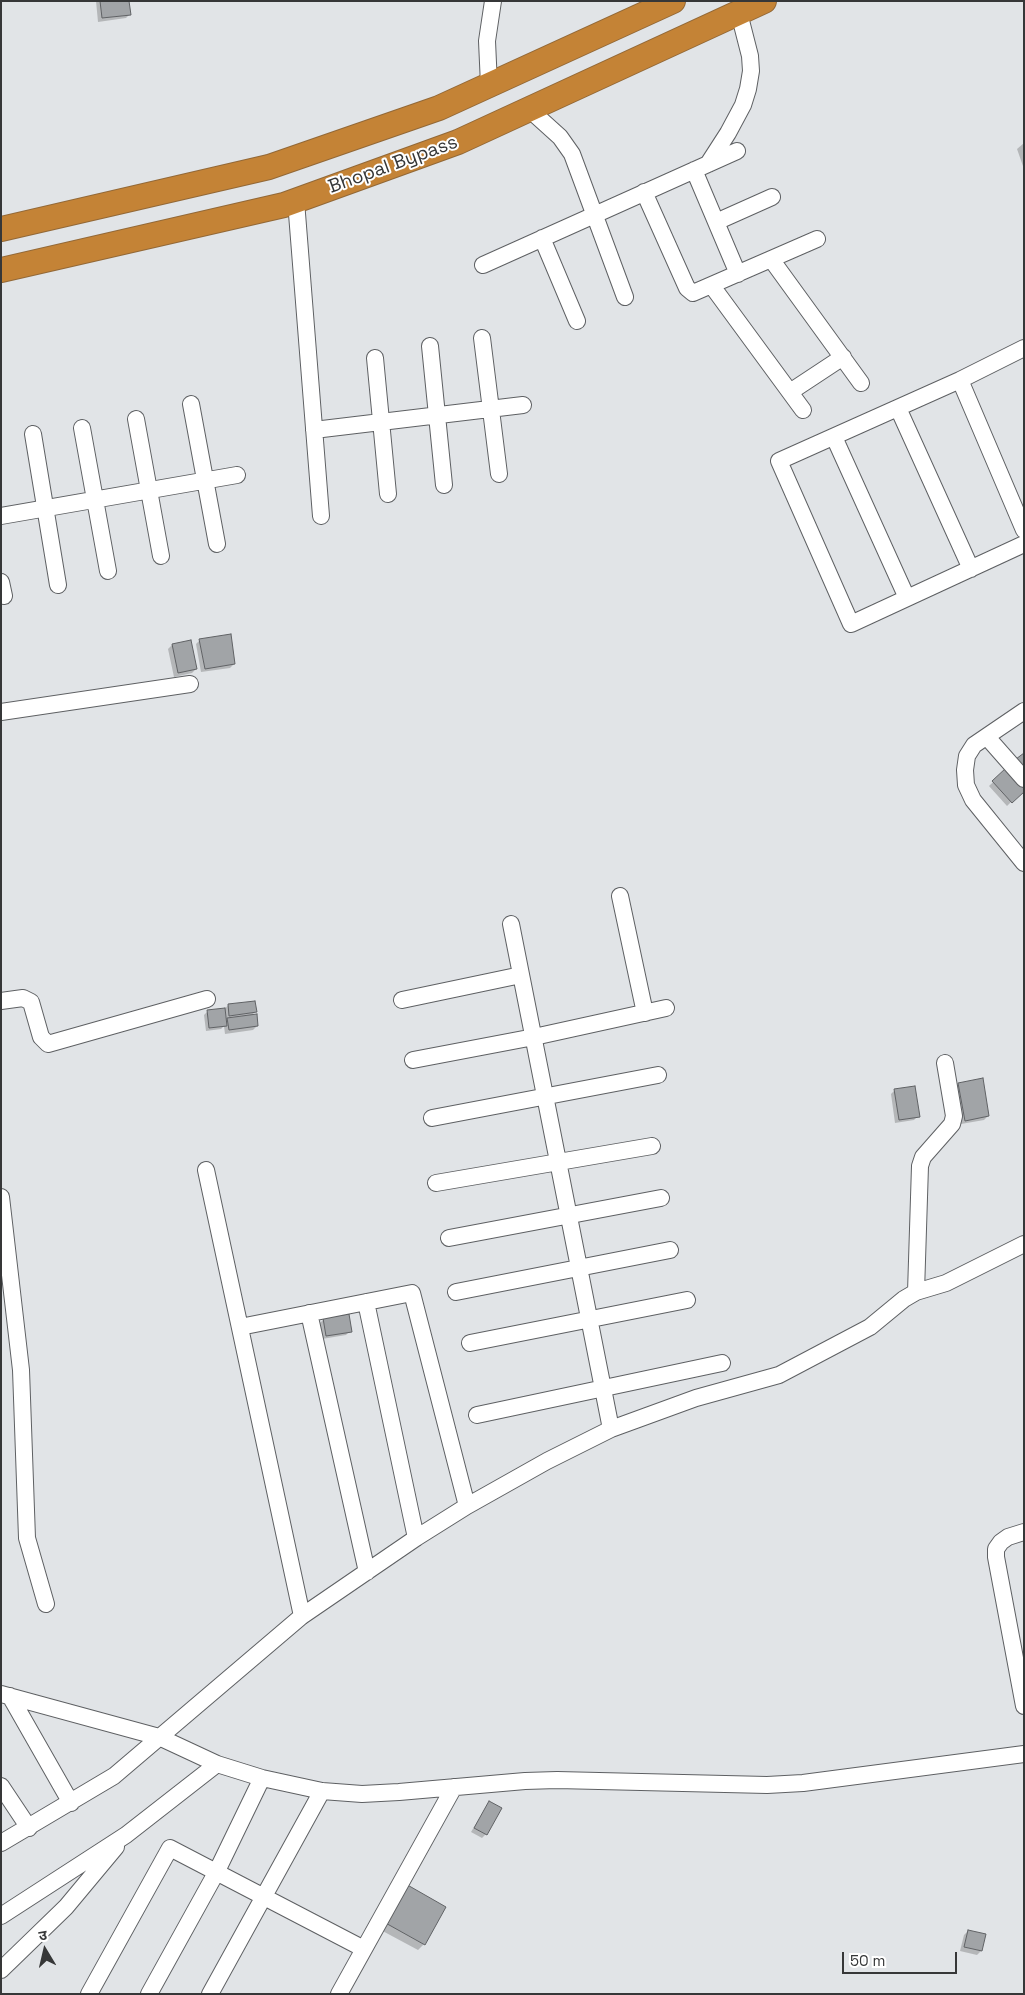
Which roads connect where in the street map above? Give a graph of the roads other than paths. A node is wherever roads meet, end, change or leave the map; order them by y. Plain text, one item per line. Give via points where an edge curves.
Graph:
1 (493, 1) edge
2 (673, 1) edge
3 (764, 1) edge
4 (739, 13) junction
5 (489, 85) junction
6 (529, 109) junction
7 (737, 151) dead end
8 (701, 167) junction
9 (644, 192) junction
10 (772, 197) dead end
11 (296, 201) junction
12 (594, 215) junction
13 (716, 222) junction
14 (1, 228) edge
15 (542, 238) junction
16 (817, 239) dead end
17 (771, 259) junction
18 (483, 265) dead end
19 (1, 270) edge
20 (738, 274) junction
21 (712, 286) junction
22 (625, 297) dead end
23 (577, 320) dead end
24 (482, 338) dead end
25 (430, 346) dead end
26 (1023, 351) edge
27 (842, 357) junction
28 (375, 358) dead end
29 (960, 380) junction
30 (861, 383) dead end
31 (790, 392) junction
32 (191, 404) dead end
33 (523, 405) dead end
34 (898, 408) junction
35 (491, 409) junction
36 (803, 410) dead end
37 (437, 416) junction
38 (136, 420) dead end
39 (381, 422) junction
40 (82, 428) dead end
41 (314, 430) junction
42 (33, 434) dead end
43 (834, 436) junction
44 (499, 474) dead end
45 (237, 475) dead end
46 (206, 480) junction
47 (444, 485) dead end
48 (149, 490) junction
49 (388, 494) dead end
50 (95, 499) junction
51 (45, 508) junction
52 (1, 516) edge
53 (321, 516) dead end
54 (1024, 530) edge
55 (217, 544) dead end
56 (1024, 544) edge
57 (161, 556) dead end
58 (971, 569) junction
59 (108, 571) dead end
60 (58, 584) dead end
61 (907, 598) junction
62 (190, 684) dead end
63 (1024, 711) edge
64 (1, 712) edge
65 (987, 737) junction
66 (1024, 779) edge
67 (1024, 863) edge
68 (620, 896) dead end
69 (511, 924) dead end
70 (522, 975) junction
71 (207, 999) dead end
72 (1, 1000) edge
73 (402, 1000) dead end
74 (666, 1008) dead end
75 (645, 1013) junction
76 (534, 1037) junction
77 (413, 1060) dead end
78 (945, 1063) dead end
79 (658, 1075) dead end
80 (545, 1096) junction
81 (432, 1118) dead end
82 (652, 1146) dead end
83 (558, 1163) junction
84 (206, 1170) dead end
85 (436, 1183) dead end
86 (1, 1197) edge
87 (661, 1198) dead end
88 (569, 1216) junction
89 (449, 1238) dead end
90 (1024, 1244) edge
91 (670, 1250) dead end
92 (579, 1268) junction
93 (456, 1292) dead end
94 (916, 1292) junction
95 (687, 1300) dead end
96 (366, 1302) junction
97 (309, 1313) junction
98 (590, 1320) junction
99 (240, 1327) junction
100 (470, 1343) dead end
101 (722, 1363) dead end
102 (603, 1389) junction
103 (477, 1415) dead end
104 (611, 1429) junction
105 (467, 1506) junction
106 (1024, 1532) edge
107 (416, 1538) junction
108 (366, 1572) junction
109 (46, 1604) dead end
110 (302, 1616) junction
111 (6, 1695) edge
112 (1024, 1706) edge
113 (159, 1737) junction
114 (1024, 1754) edge
115 (217, 1764) junction
116 (262, 1778) junction
117 (1, 1786) edge
118 (454, 1787) junction
119 (322, 1791) junction
120 (71, 1803) junction
121 (29, 1828) junction
122 (126, 1835) junction
123 (1, 1843) edge
124 (216, 1872) junction
125 (263, 1896) junction
126 (1, 1916) edge
127 (364, 1949) junction
128 (1, 1970) edge
129 (89, 1994) edge
130 (149, 1994) edge
131 (210, 1994) edge
132 (339, 1994) edge

1 - 5 street via 488,32
2 - 5 highway, Bhopal Bypass
3 - 4 highway, Bhopal Bypass
4 - 6 highway, Bhopal Bypass
4 - 8 street via 750,56 748,89 728,133
5 - 14 highway, Bhopal Bypass via 439,108 269,167
6 - 11 highway, Bhopal Bypass via 458,142
6 - 12 street via 566,144
7 - 8 street
8 - 9 street
8 - 13 street
9 - 12 street
9 - 21 street via 687,288 693,293
10 - 13 street
11 - 19 highway, Bhopal Bypass
11 - 41 street
12 - 15 street
12 - 22 street
13 - 20 street
15 - 18 street
15 - 23 street
16 - 17 street
17 - 20 street
17 - 27 street
20 - 21 street
21 - 31 street
24 - 35 street
25 - 37 street
26 - 29 street
27 - 30 street
27 - 31 street
28 - 39 street
29 - 34 street
29 - 54 street
31 - 36 street
32 - 46 street
33 - 35 street
34 - 43 street
34 - 58 street
35 - 37 street
35 - 44 street
37 - 39 street
37 - 47 street
38 - 48 street
39 - 41 street
39 - 49 street
40 - 50 street
41 - 53 street
42 - 51 street
43 - 61 street
43 - 61 street via 779,461 851,624
45 - 46 street
46 - 48 street
46 - 55 street
48 - 50 street
48 - 57 street
50 - 51 street
50 - 59 street
51 - 52 street
51 - 60 street
56 - 58 street
58 - 61 street
62 - 64 street
63 - 65 street
65 - 66 street
65 - 67 street via 974,745 967,756 966,785 973,800
68 - 75 street
69 - 70 street
70 - 73 street
70 - 76 street
71 - 72 street via 48,1044 41,1037 31,1002 23,998
74 - 75 street
75 - 76 street
76 - 77 street
76 - 80 street
78 - 94 street via 954,1116 948,1131 930,1148 920,1166
79 - 80 street
80 - 81 street
80 - 83 street
82 - 83 street
83 - 85 street
83 - 88 street
84 - 99 street
86 - 109 street via 22,1390 27,1538
87 - 88 street
88 - 89 street
88 - 92 street
90 - 94 street via 946,1283
91 - 92 street
92 - 93 street
92 - 98 street
94 - 104 street via 870,1327 779,1375 696,1398
95 - 98 street
96 - 97 street
96 - 105 street via 412,1293
96 - 107 street
97 - 99 street
97 - 108 street
98 - 100 street
98 - 102 street
99 - 110 street
101 - 102 street
102 - 103 street
102 - 104 street
104 - 105 street
105 - 107 street
106 - 112 street via 1001,1542 996,1549 996,1557
107 - 108 street
108 - 110 street
110 - 113 street
111 - 113 street
111 - 120 street
113 - 115 street
113 - 120 street via 121,1770
114 - 118 street via 803,1783 557,1780
115 - 116 street
115 - 122 street
116 - 119 street
116 - 124 street
117 - 121 street
118 - 119 street via 372,1793
118 - 127 street
119 - 125 street
120 - 121 street
121 - 123 street
122 - 126 street
122 - 128 street via 66,1907
124 - 125 street
124 - 129 street via 170,1848
124 - 130 street
125 - 127 street
125 - 131 street
127 - 132 street

